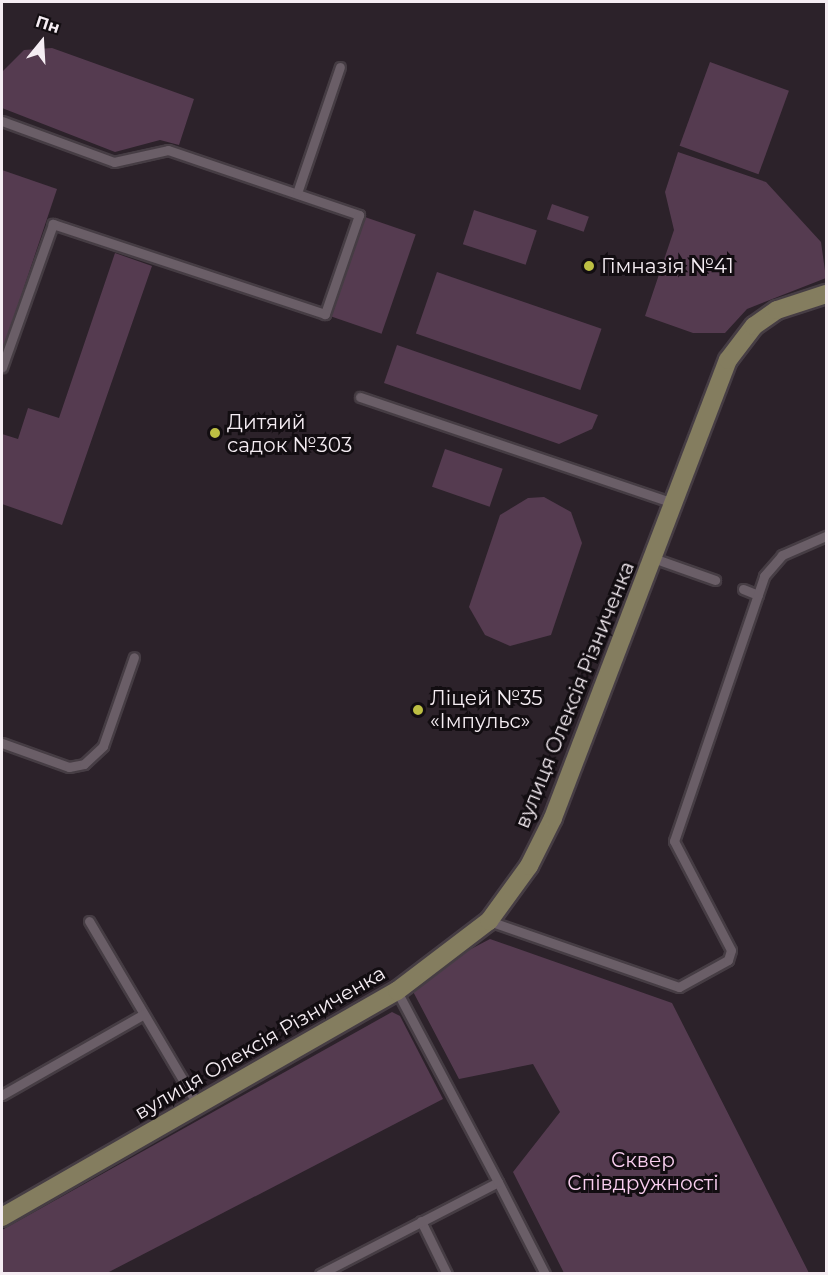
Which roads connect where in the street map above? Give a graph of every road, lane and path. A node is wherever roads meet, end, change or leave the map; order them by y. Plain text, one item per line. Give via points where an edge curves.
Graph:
1 (340, 67) dead end
2 (2, 121) edge
3 (297, 193) junction
4 (826, 294) edge
5 (2, 367) edge
6 (360, 397) dead end
7 (674, 503) junction
8 (826, 536) edge
9 (653, 558) junction
10 (715, 580) dead end
11 (743, 590) dead end
12 (758, 595) junction
13 (134, 657) dead end
14 (2, 743) edge
15 (89, 921) dead end
16 (489, 921) junction
17 (397, 991) junction
18 (144, 1014) junction
19 (2, 1095) edge
20 (198, 1105) junction
21 (498, 1182) junction
22 (2, 1217) edge
23 (421, 1221) junction
24 (320, 1274) edge
25 (447, 1274) edge
26 (545, 1274) edge

1 - 3 lane
2 - 3 lane via 114,162 162,149
3 - 5 lane via 359,215 325,314 53,224
4 - 7 street, вулиця Олексія Різниченка via 777,310 754,326 728,360
6 - 7 lane
7 - 9 street, вулиця Олексія Різниченка
8 - 12 lane via 782,555 764,576
9 - 10 lane
9 - 16 street, вулиця Олексія Різниченка via 553,818 529,866
11 - 12 lane
12 - 16 lane via 674,841 730,950 728,960 682,988
13 - 14 lane via 103,746 90,760 69,767
15 - 18 lane
16 - 17 street, вулиця Олексія Різниченка
17 - 20 street, вулиця Олексія Різниченка
17 - 21 lane
18 - 19 lane
18 - 20 lane
20 - 22 street, вулиця Олексія Різниченка
21 - 23 lane
21 - 26 lane
23 - 24 lane
23 - 25 lane

